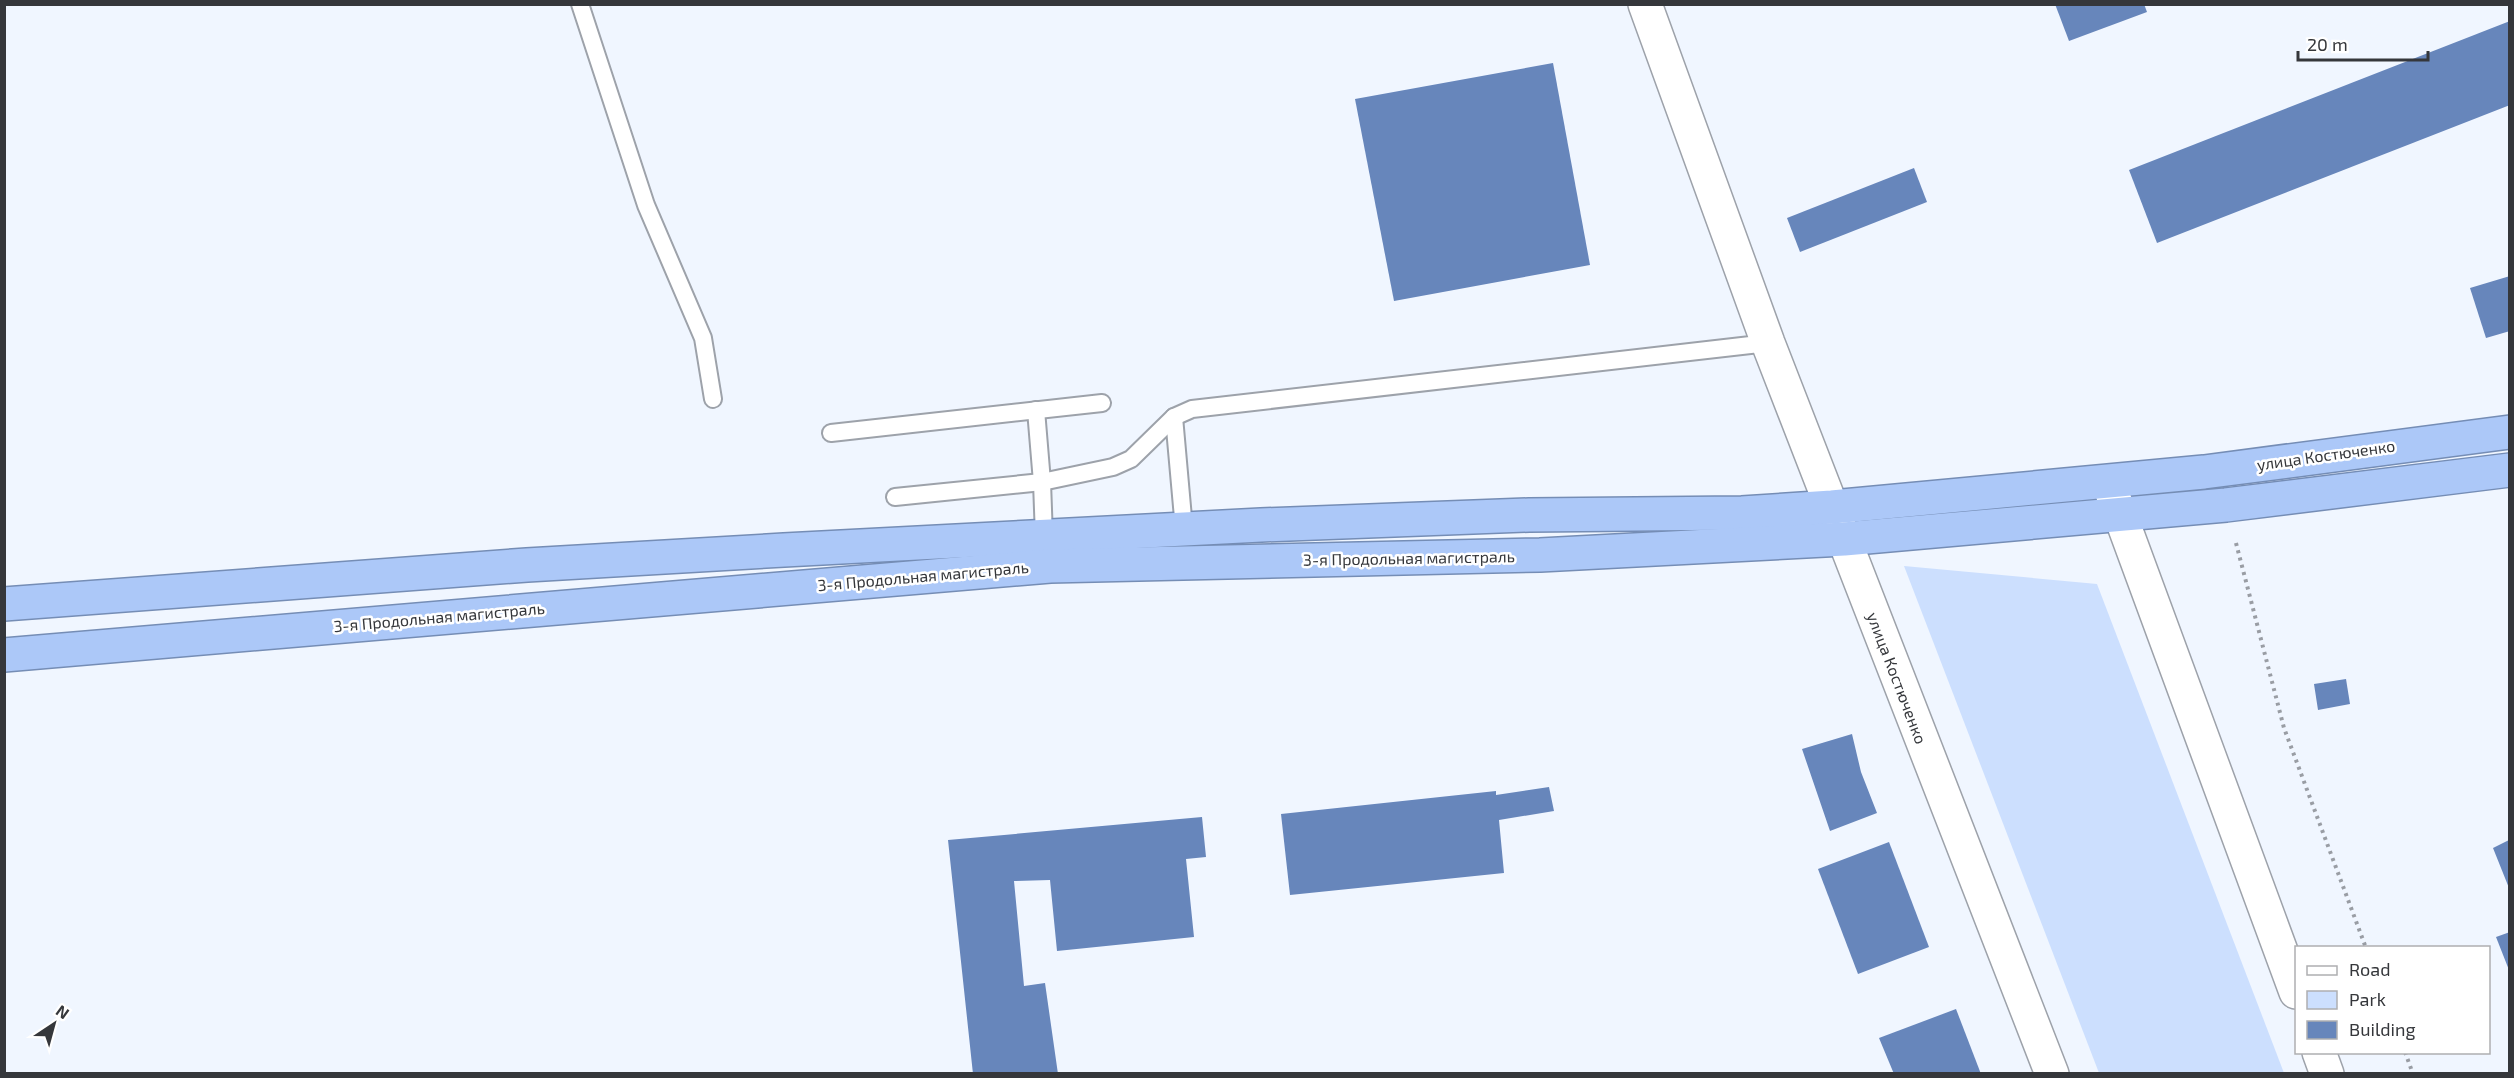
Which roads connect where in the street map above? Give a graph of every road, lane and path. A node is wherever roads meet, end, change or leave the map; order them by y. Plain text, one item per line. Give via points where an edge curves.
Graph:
1 (579, 4) edge
2 (1645, 4) edge
3 (1768, 343) junction
4 (713, 399) dead end
5 (1102, 403) dead end
6 (1036, 410) junction
7 (1174, 417) junction
8 (2510, 432) edge
9 (831, 433) dead end
10 (2510, 470) edge
11 (2107, 481) junction
12 (1042, 482) junction
13 (895, 497) dead end
14 (2226, 505) junction
15 (1832, 507) junction
16 (2120, 514) junction
17 (1184, 529) junction
18 (1044, 537) junction
19 (1844, 539) junction
20 (4, 604) edge
21 (4, 655) edge
22 (2365, 946) edge
23 (2295, 989) edge
24 (2319, 1054) edge
25 (2405, 1054) edge
26 (2052, 1074) edge
27 (2327, 1074) edge
28 (2413, 1074) edge

1 - 4 lane via 646,205 703,338
2 - 3 street, улица Костюченко
3 - 7 lane via 1192,410
3 - 15 street, улица Костюченко
5 - 6 lane
6 - 9 lane
6 - 12 lane
7 - 12 lane via 1131,459 1113,467
7 - 17 lane
8 - 11 highway, улица Костюченко
10 - 14 highway
11 - 15 highway, улица Костюченко
11 - 16 street
12 - 13 lane
12 - 18 lane
14 - 16 highway
14 - 22 path via 2284,728
15 - 17 highway, 3-я Продольная магистраль
15 - 19 street, улица Костюченко
16 - 19 highway
16 - 23 street
17 - 18 highway, 3-я Продольная магистраль
18 - 20 highway, 3-я Продольная магистраль via 527,565
19 - 21 highway, 3-я Продольная магистраль via 1540,555 1050,566
19 - 26 street, улица Костюченко
24 - 27 street
25 - 28 path

